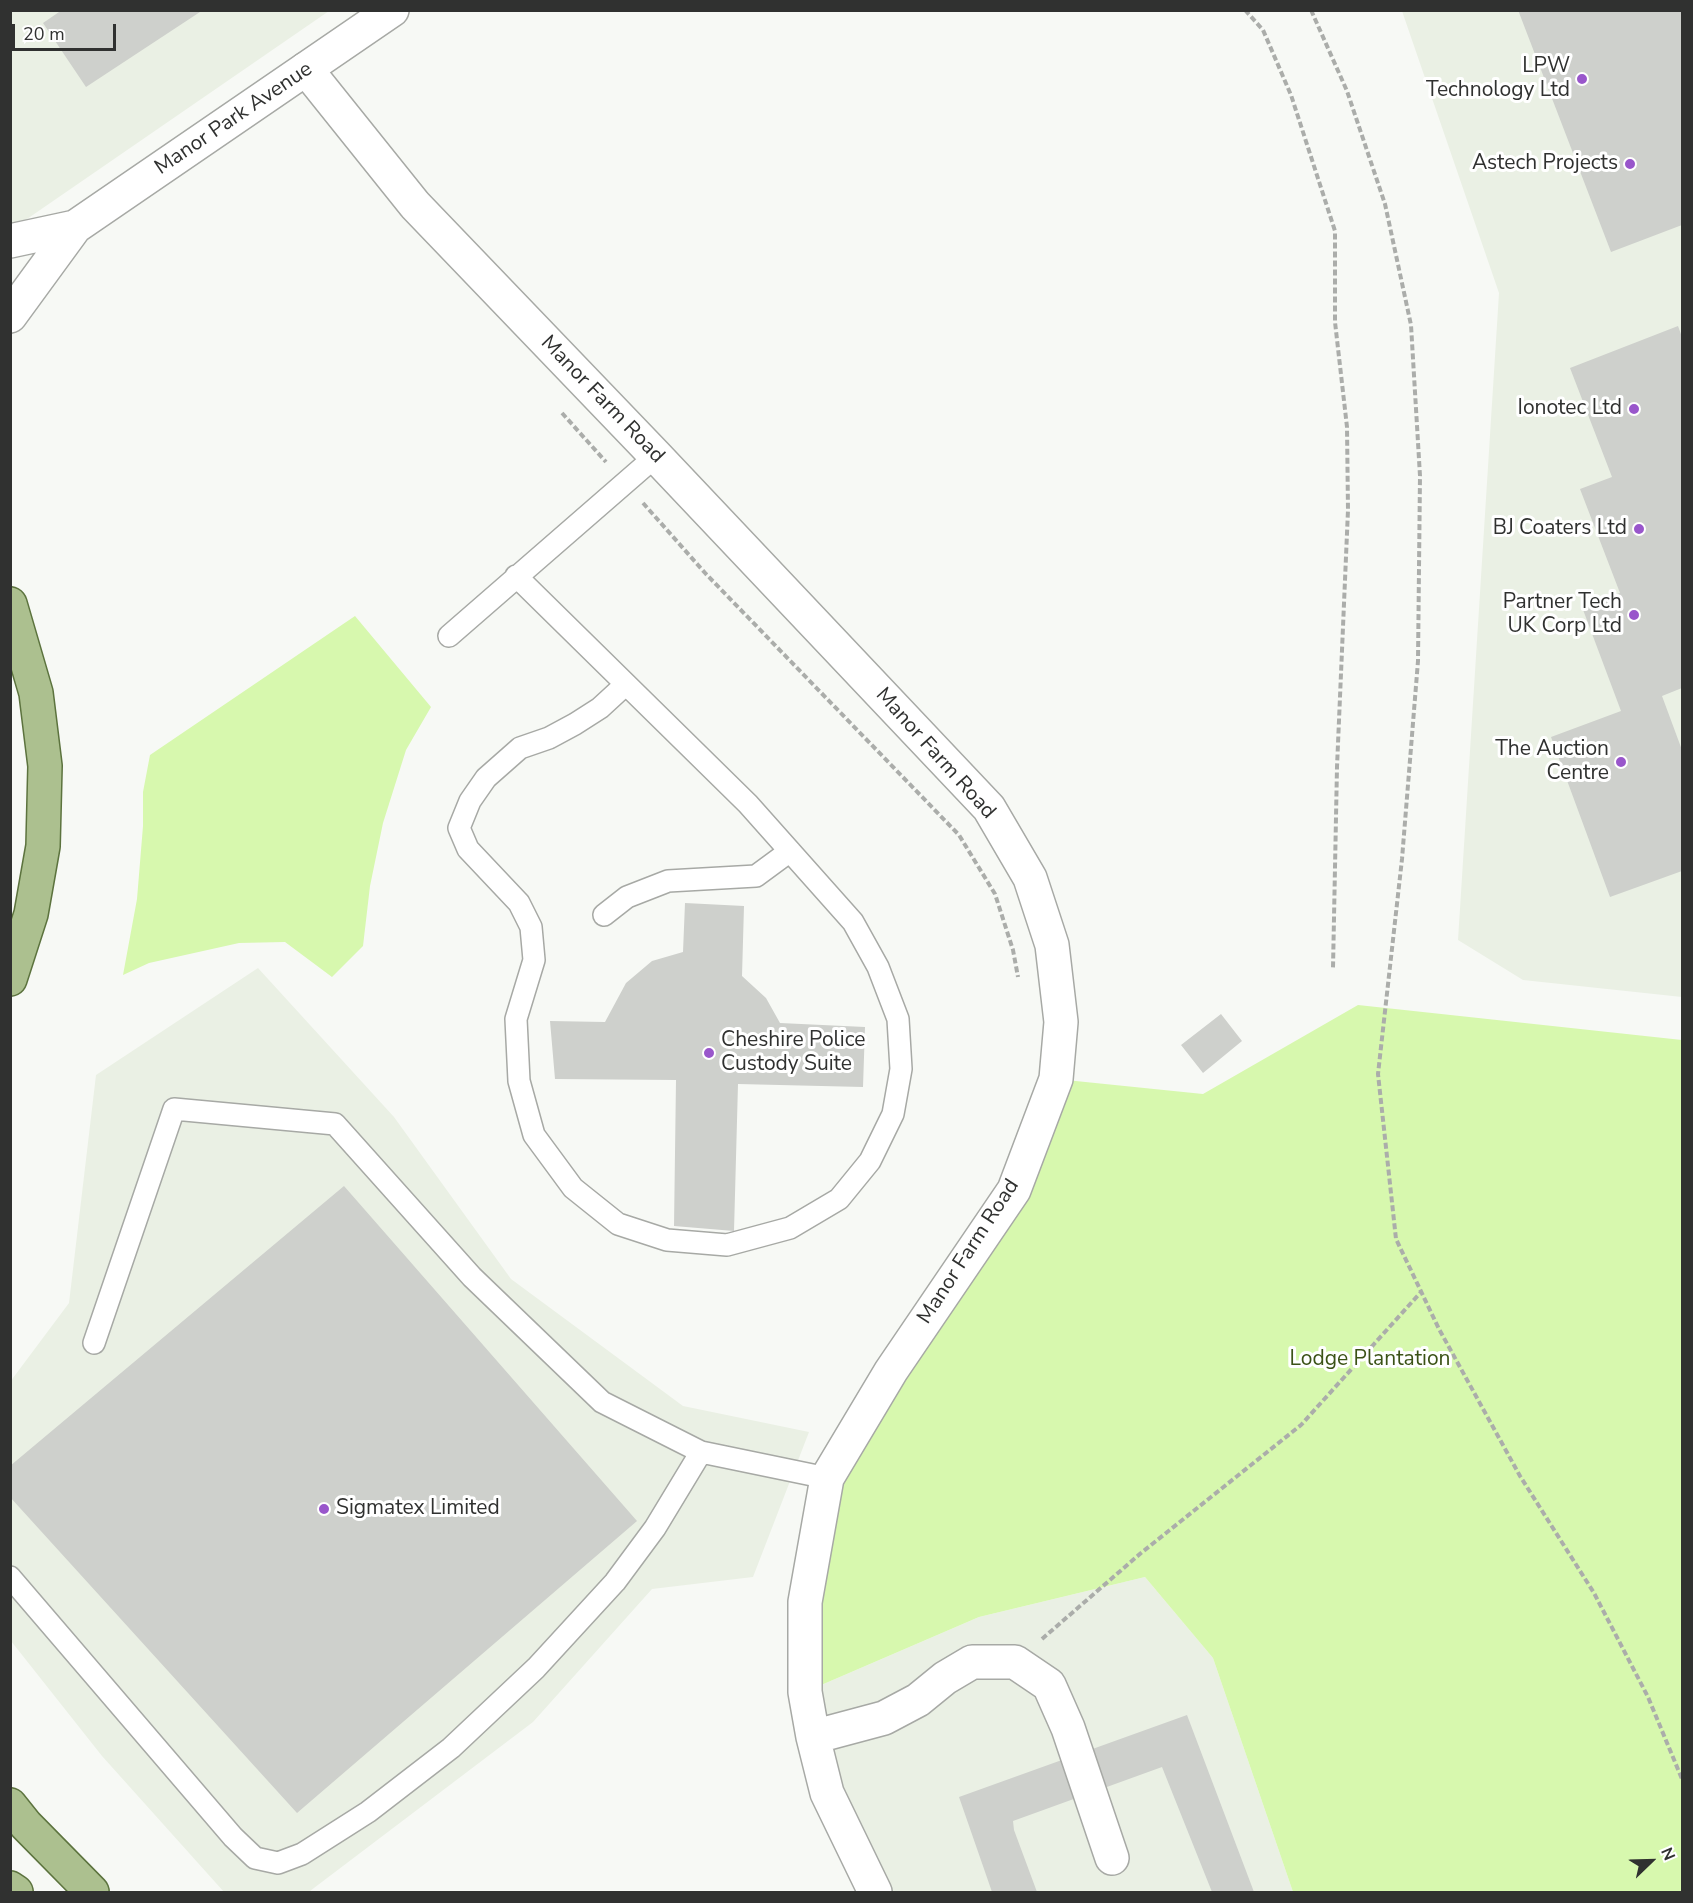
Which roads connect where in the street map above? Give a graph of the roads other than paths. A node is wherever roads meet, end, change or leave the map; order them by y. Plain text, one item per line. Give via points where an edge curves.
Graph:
1 (392, 10) edge
2 (306, 69) junction
3 (75, 226) junction
4 (10, 241) edge
5 (10, 316) edge
6 (656, 456) junction
7 (516, 576) junction
8 (10, 604) edge
9 (449, 636) dead end
10 (624, 685) junction
11 (790, 851) junction
12 (604, 915) dead end
13 (10, 979) edge
14 (94, 1343) dead end
15 (701, 1452) junction
16 (827, 1478) junction
17 (10, 1577) edge
18 (813, 1737) junction
19 (10, 1805) edge
20 (1112, 1858) dead end
21 (10, 1888) edge
22 (16, 1893) edge
23 (92, 1893) edge
24 (874, 1893) edge

1 - 2 street, Manor Park Avenue
2 - 3 street, Manor Park Avenue
2 - 6 street, Manor Farm Road via 415,205
3 - 4 street, Manor Park Avenue
3 - 5 street, Manor Park Avenue
6 - 7 lane
6 - 16 street, Manor Farm Road via 989,808 1030,878 1052,945 1061,1022 1056,1079 1014,1190 891,1371
7 - 9 lane
7 - 10 lane
8 - 13 main road via 36,693 45,766 41,857 31,914
10 - 11 lane via 748,804
10 - 11 lane via 600,708 549,738 520,748 486,777 459,828 468,849 519,903 531,927 534,960 516,1019 519,1081 534,1135 573,1188 618,1224 667,1240 727,1245 790,1228 839,1199 870,1161 893,1114 901,1069 898,1019 878,967 853,922
11 - 12 lane via 756,876 668,881 627,897
14 - 15 lane via 174,1109 335,1124 472,1277 602,1402
15 - 16 lane
15 - 17 lane via 615,1582 536,1668 451,1748 368,1812 302,1854 278,1863 255,1858 233,1837
16 - 18 street, Manor Farm Road via 805,1602 805,1692
18 - 20 street via 884,1718 918,1700 972,1662 1015,1662 1049,1685 1068,1728
18 - 24 street, Manor Farm Road via 827,1792
19 - 23 main road
21 - 22 main road

